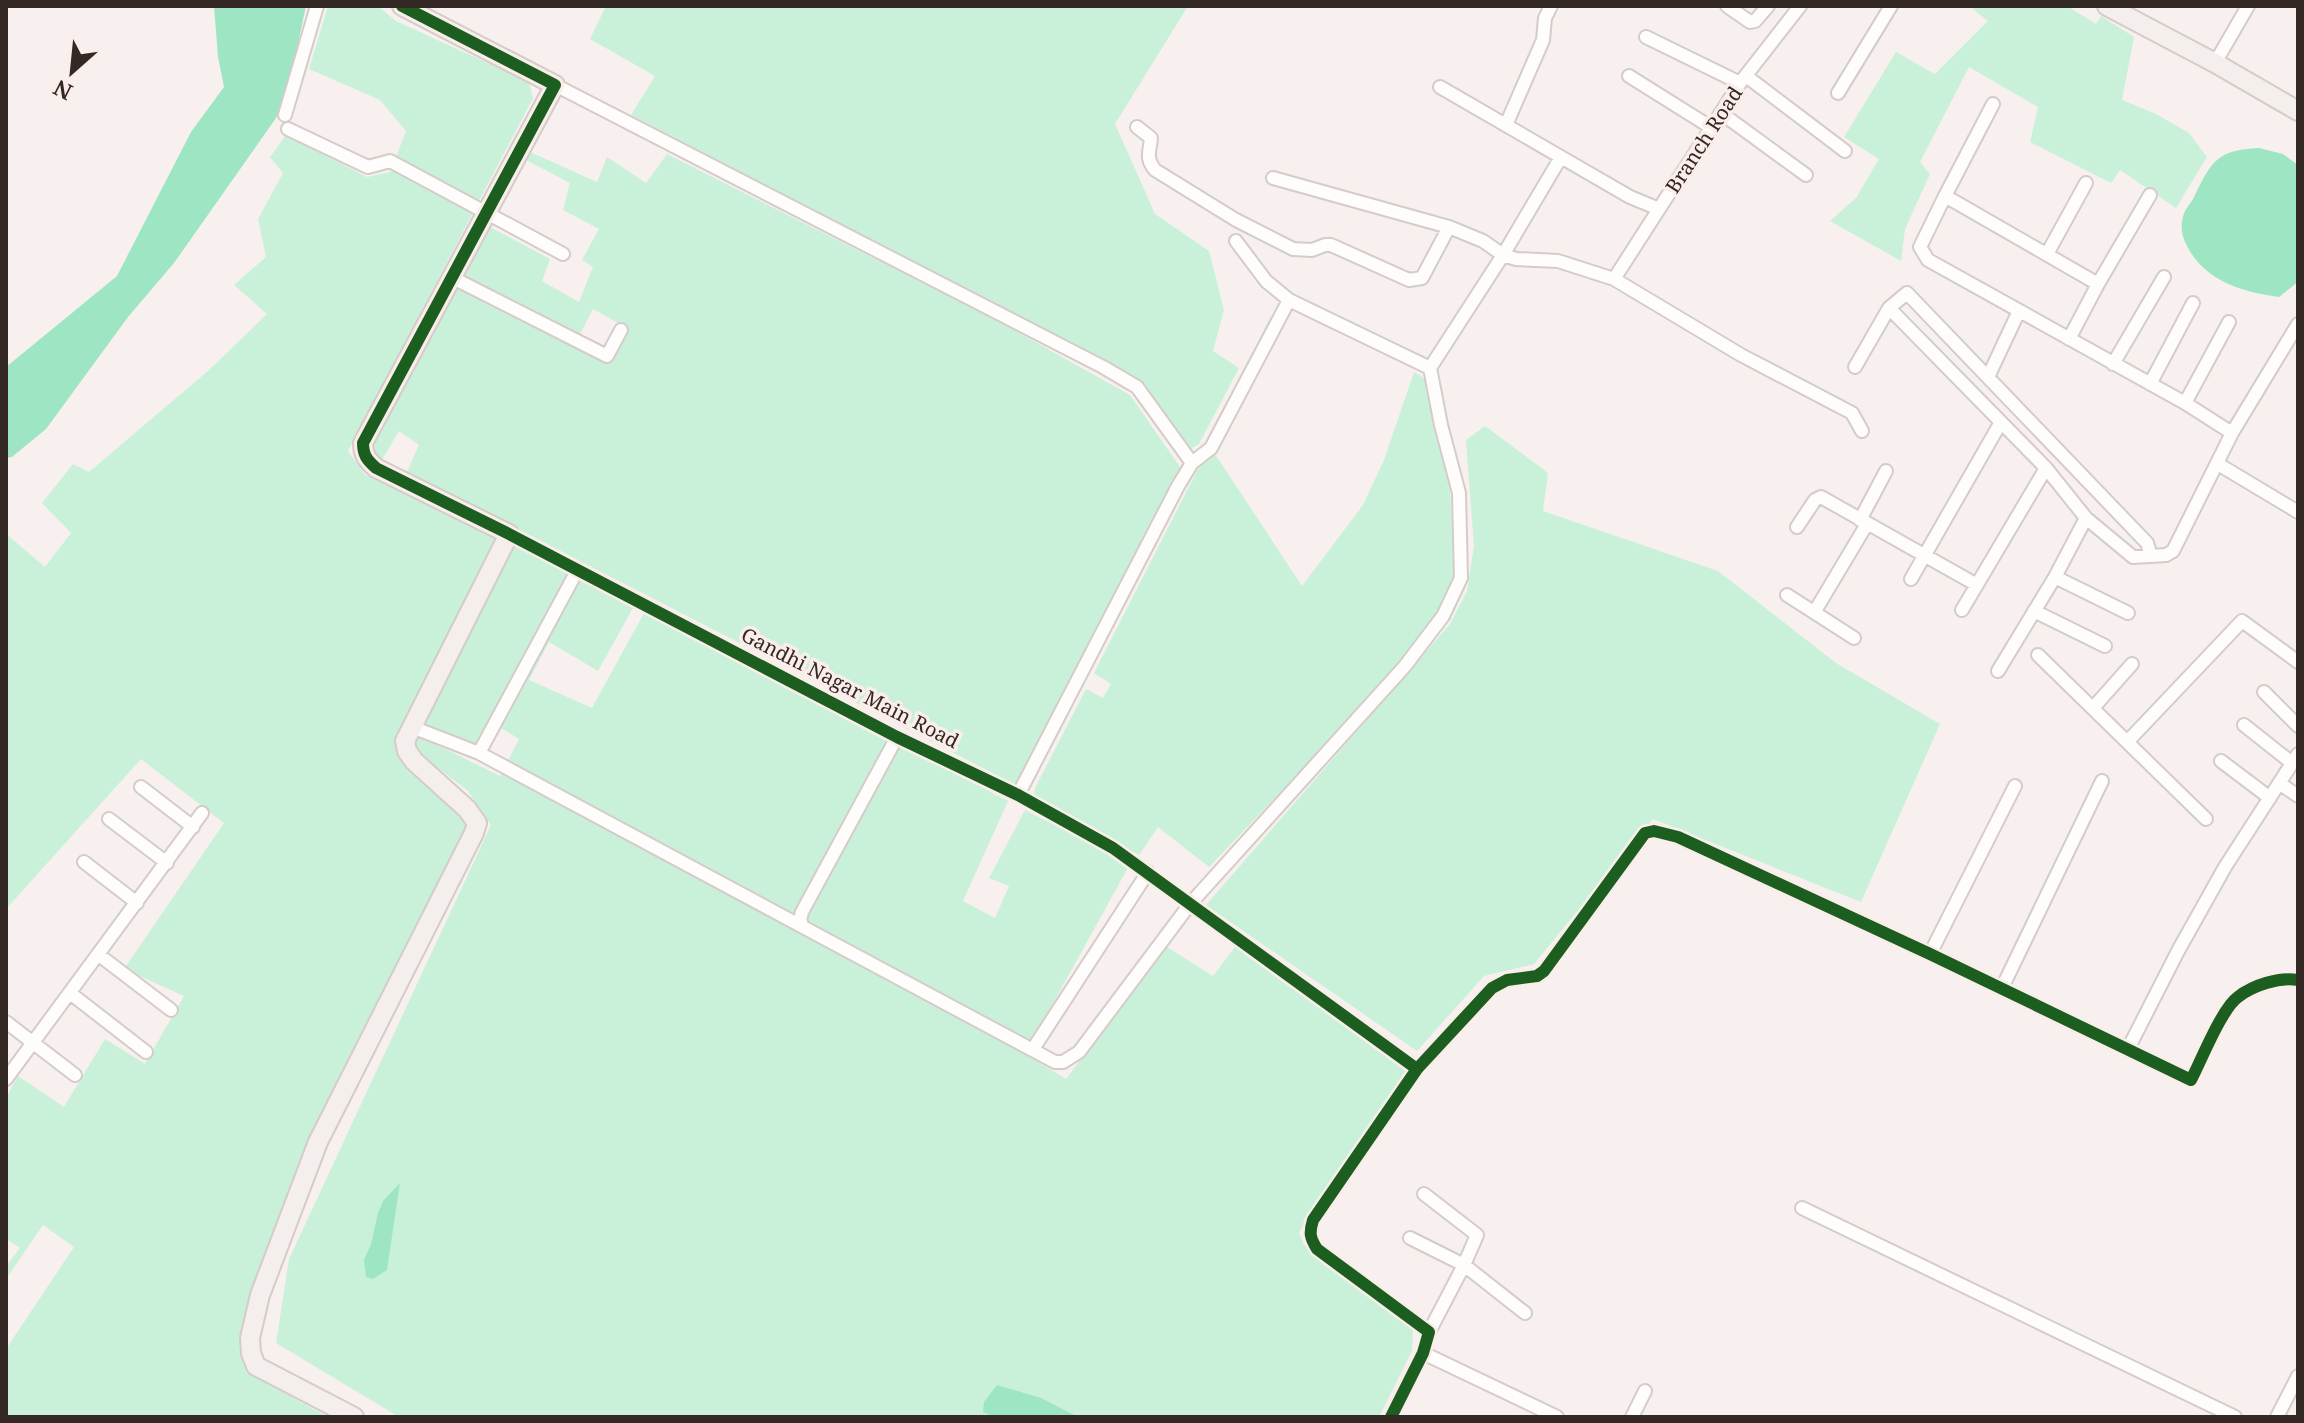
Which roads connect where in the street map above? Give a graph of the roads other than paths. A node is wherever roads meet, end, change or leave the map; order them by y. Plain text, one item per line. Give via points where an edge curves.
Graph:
1 (317, 6) edge
2 (402, 6) edge
3 (1551, 6) edge
4 (1727, 6) edge
5 (1768, 6) edge
6 (1891, 6) edge
7 (2107, 6) edge
8 (2248, 6) edge
9 (1795, 8) edge
10 (1646, 37) dead end
11 (2215, 63) junction
12 (1629, 76) dead end
13 (1743, 80) junction
14 (555, 85) junction
15 (1440, 87) dead end
16 (1838, 93) dead end
17 (1993, 104) dead end
18 (2298, 111) edge
19 (1721, 113) junction
20 (285, 115) dead end
21 (1506, 125) junction
22 (1137, 127) dead end
23 (1712, 128) junction
24 (288, 129) dead end
25 (1845, 151) dead end
26 (1561, 157) junction
27 (1806, 175) dead end
28 (1273, 178) dead end
29 (2086, 183) dead end
30 (2150, 195) dead end
31 (1945, 196) junction
32 (1659, 209) junction
33 (488, 213) junction
34 (1449, 227) junction
35 (1236, 241) dead end
36 (563, 254) dead end
37 (2047, 254) junction
38 (1503, 255) junction
39 (2164, 277) dead end
40 (453, 278) junction
41 (1614, 279) junction
42 (2098, 284) junction
43 (1289, 300) junction
44 (2193, 303) dead end
45 (1889, 308) junction
46 (2019, 311) junction
47 (2229, 322) dead end
48 (2298, 324) edge
49 (621, 330) dead end
50 (2069, 339) junction
51 (2113, 364) junction
52 (1855, 367) dead end
53 (1430, 368) junction
54 (1988, 377) junction
55 (2150, 384) junction
56 (2185, 403) junction
57 (2024, 414) junction
58 (2005, 426) junction
59 (1862, 431) dead end
60 (2232, 433) junction
61 (1192, 463) junction
62 (2218, 464) junction
63 (2046, 468) junction
64 (1886, 471) dead end
65 (2298, 512) edge
66 (2086, 518) junction
67 (1864, 522) junction
68 (1797, 527) dead end
69 (509, 534) junction
70 (2151, 556) junction
71 (1924, 557) junction
72 (578, 569) junction
73 (2055, 577) junction
74 (1911, 579) dead end
75 (1977, 585) junction
76 (1787, 595) dead end
77 (1962, 610) dead end
78 (1815, 611) junction
79 (2034, 611) junction
80 (2128, 613) dead end
81 (1854, 638) dead end
82 (2105, 646) dead end
83 (2038, 655) dead end
84 (2296, 658) edge
85 (2132, 664) dead end
86 (1998, 671) dead end
87 (2264, 692) dead end
88 (2093, 708) junction
89 (2244, 725) dead end
90 (2298, 726) edge
91 (412, 727) junction
92 (897, 737) junction
93 (2128, 741) junction
94 (479, 753) junction
95 (2295, 759) edge
96 (2221, 761) dead end
97 (2102, 781) dead end
98 (2279, 783) junction
99 (2015, 786) dead end
100 (141, 787) dead end
101 (1018, 795) junction
102 (2298, 796) edge
103 (2270, 798) junction
104 (202, 813) dead end
105 (109, 819) dead end
106 (2206, 819) dead end
107 (193, 827) junction
108 (84, 862) dead end
109 (167, 863) junction
110 (1148, 872) junction
111 (137, 903) junction
112 (1190, 904) junction
113 (803, 927) junction
114 (1930, 954) junction
115 (99, 955) junction
116 (2298, 980) edge
117 (2002, 988) junction
118 (70, 993) junction
119 (171, 1010) dead end
120 (6, 1022) edge
121 (33, 1043) junction
122 (1033, 1049) junction
123 (2128, 1049) junction
124 (146, 1052) dead end
125 (1417, 1069) junction
126 (75, 1075) dead end
127 (6, 1079) edge
128 (1424, 1194) dead end
129 (1802, 1208) dead end
130 (1410, 1238) dead end
131 (1464, 1265) junction
132 (1525, 1313) dead end
133 (1429, 1332) junction
134 (1423, 1353) junction
135 (2298, 1376) edge
136 (1645, 1391) dead end
137 (354, 1417) edge
138 (1391, 1417) edge
139 (1557, 1417) edge
140 (1632, 1417) edge
141 (2235, 1417) edge
142 (2277, 1417) edge

1 - 20 street
2 - 14 street
3 - 21 street via 1543,40
4 - 5 street via 1750,22
6 - 16 street
7 - 11 street
8 - 11 street
9 - 13 street, Branch Road
10 - 13 street
11 - 18 street
12 - 23 street
13 - 19 street, Branch Road
13 - 25 street
14 - 33 street, Gandhi Nagar Main Road
14 - 61 street via 1137,387
15 - 21 street
17 - 31 street
19 - 23 street, Branch Road
19 - 27 street
21 - 26 street
22 - 34 street via 1151,138 1147,152 1155,170 1293,249 1331,245 1416,280 1422,278
23 - 32 street, Branch Road
24 - 33 street via 368,167 390,161
26 - 32 street
26 - 38 street
28 - 34 street
29 - 37 street
30 - 42 street
31 - 37 street
31 - 46 street via 1920,247 1924,254
32 - 41 street, Branch Road
33 - 36 street
33 - 40 street, Gandhi Nagar Main Road
34 - 38 street
35 - 43 street via 1266,281
37 - 42 street
38 - 41 street via 1558,261
38 - 53 street
39 - 51 street
40 - 49 street via 607,356
40 - 69 street, Gandhi Nagar Main Road via 363,443 363,453 376,468
41 - 59 street via 1852,413
42 - 50 street
43 - 53 street
43 - 61 street via 1211,448
44 - 55 street
45 - 52 street
45 - 54 street via 1907,293
45 - 58 street
46 - 50 street
46 - 54 street
47 - 56 street
48 - 60 street
50 - 51 street
51 - 55 street
53 - 112 street via 1459,493 1461,578 1443,616 1405,666
54 - 57 street
55 - 56 street
56 - 60 street
57 - 58 street
57 - 70 street via 2147,543
58 - 63 street
58 - 71 street
60 - 62 street
61 - 101 street
62 - 65 street
62 - 70 street via 2173,551
63 - 66 street
63 - 75 street
64 - 67 street
66 - 70 street via 2133,557
66 - 73 street
67 - 68 street via 1821,497
67 - 71 street
67 - 78 street
69 - 72 street, Gandhi Nagar Main Road
69 - 91 street
71 - 74 street
71 - 75 street
72 - 92 street, Gandhi Nagar Main Road
72 - 94 street
73 - 79 street
73 - 80 street
75 - 77 street
76 - 78 street
78 - 81 street
79 - 82 street
79 - 86 street
83 - 88 street
84 - 93 street via 2242,621
85 - 88 street
87 - 90 street
88 - 93 street
89 - 95 street
91 - 94 street
91 - 137 street via 407,751 477,823 318,1142 260,1295 250,1338 256,1366
92 - 101 street, Gandhi Nagar Main Road
92 - 113 street via 802,912
93 - 106 street
94 - 113 street
95 - 98 street
96 - 103 street
97 - 117 street
98 - 102 street
98 - 103 street
99 - 114 street
100 - 107 street
101 - 110 street, Gandhi Nagar Main Road
103 - 123 street via 2225,867
104 - 107 street
105 - 109 street
107 - 109 street
108 - 111 street
109 - 111 street
110 - 112 street, Gandhi Nagar Main Road
110 - 122 street
111 - 115 street
112 - 122 street via 1079,1052 1055,1062
112 - 125 street, Gandhi Nagar Main Road
113 - 122 street
114 - 117 street
114 - 125 street via 1678,837 1645,833 1544,971 1492,988
115 - 118 street
115 - 119 street
116 - 123 street via 2285,978 2236,998 2191,1080
117 - 123 street
118 - 121 street
118 - 124 street
120 - 121 street
121 - 126 street
121 - 127 street
125 - 133 street via 1313,1220 1310,1238 1317,1249
128 - 131 street via 1477,1235
129 - 141 street
130 - 131 street
131 - 132 street
131 - 133 street
133 - 134 street
134 - 138 street
134 - 139 street
135 - 142 street
136 - 140 street

